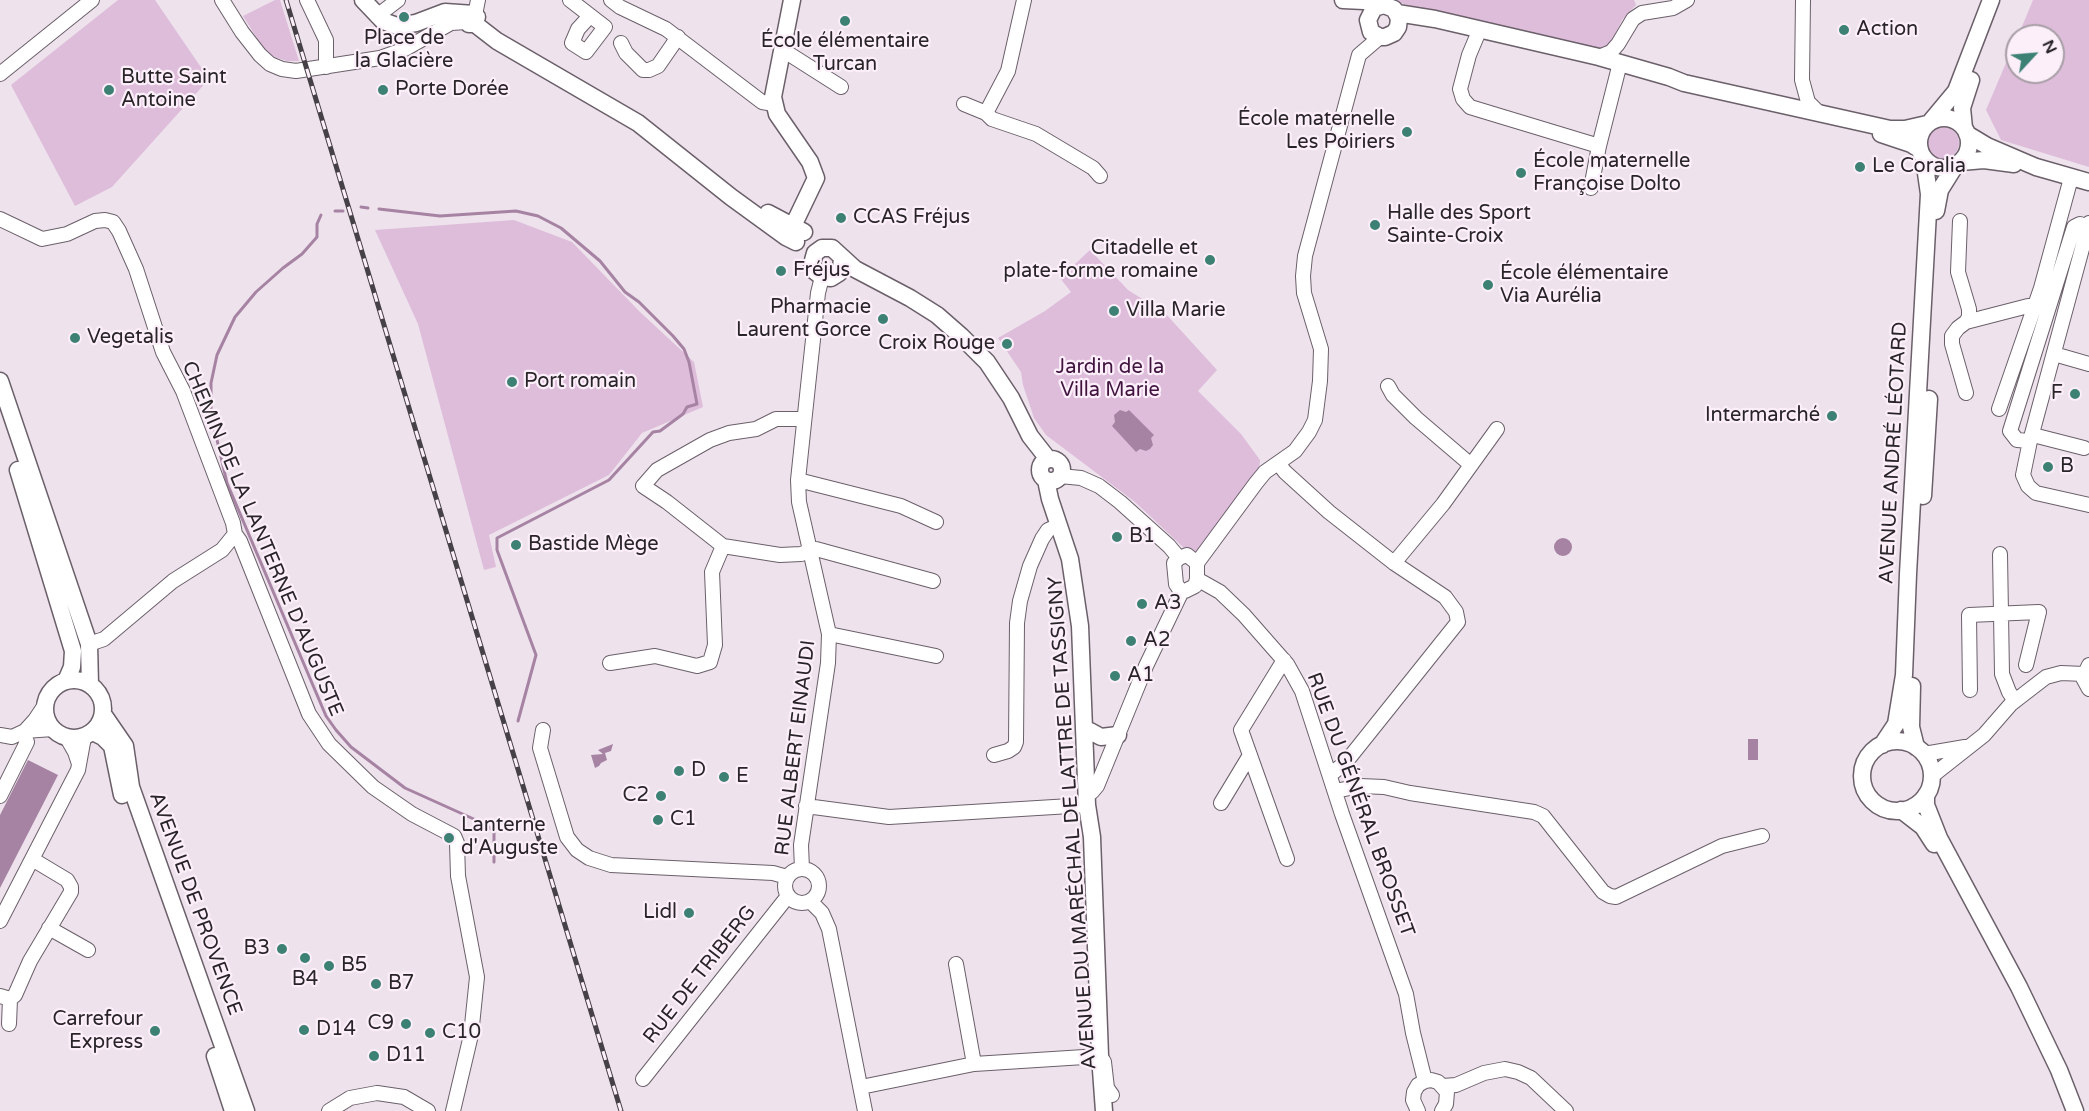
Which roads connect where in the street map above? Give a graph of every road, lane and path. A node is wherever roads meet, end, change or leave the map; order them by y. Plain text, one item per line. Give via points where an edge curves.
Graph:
1 (92, 0) edge
2 (222, 0) edge
3 (307, 0) edge
4 (363, 0) edge
5 (398, 0) edge
6 (570, 0) edge
7 (792, 0) edge
8 (797, 0) edge
9 (1024, 0) edge
10 (1344, 0) edge
11 (1687, 0) edge
12 (1803, 0) edge
13 (1991, 0) edge
14 (2002, 0) edge
15 (615, 3) edge
16 (1393, 15) junction
17 (377, 16) junction
18 (473, 16) edge
19 (590, 16) junction
20 (1368, 16) junction
21 (605, 27) junction
22 (1477, 36) junction
23 (678, 37) junction
24 (1380, 37) junction
25 (621, 43) dead end
26 (786, 52) junction
27 (1599, 57) junction
28 (326, 67) junction
29 (1619, 67) junction
30 (0, 74) edge
31 (840, 87) dead end
32 (1757, 101) junction
33 (774, 104) junction
34 (964, 104) dead end
35 (986, 113) junction
36 (1819, 113) junction
37 (1929, 123) junction
38 (1965, 131) junction
39 (1599, 146) junction
40 (1921, 154) junction
41 (1958, 164) junction
42 (2036, 167) junction
43 (1100, 176) dead end
44 (2071, 178) junction
45 (2089, 182) edge
46 (1591, 188) dead end
47 (0, 219) edge
48 (1960, 221) dead end
49 (2089, 226) edge
50 (798, 233) junction
51 (818, 252) junction
52 (840, 266) junction
53 (822, 278) junction
54 (2034, 306) junction
55 (1966, 322) junction
56 (2054, 354) junction
57 (2089, 364) edge
58 (0, 381) edge
59 (1388, 386) dead end
60 (1966, 393) dead end
61 (1999, 409) dead end
62 (0, 415) edge
63 (804, 419) junction
64 (1497, 429) dead end
65 (2031, 438) junction
66 (2084, 448) dead end
67 (1278, 464) junction
68 (1471, 465) junction
69 (1049, 469) junction
70 (798, 480) junction
71 (2089, 505) edge
72 (936, 522) dead end
73 (1059, 525) junction
74 (235, 534) junction
75 (723, 546) junction
76 (810, 552) junction
77 (2000, 554) dead end
78 (1179, 558) junction
79 (1197, 563) junction
80 (1394, 563) junction
81 (1197, 579) junction
82 (933, 581) dead end
83 (1182, 591) junction
84 (2001, 614) junction
85 (829, 634) junction
86 (89, 644) junction
87 (936, 656) dead end
88 (1284, 660) junction
89 (610, 663) dead end
90 (2026, 665) dead end
91 (2086, 670) edge
92 (66, 681) junction
93 (90, 685) junction
94 (2089, 689) edge
95 (1970, 690) dead end
96 (2015, 701) junction
97 (45, 705) junction
98 (103, 714) junction
99 (543, 730) dead end
100 (1090, 731) junction
101 (24, 732) junction
102 (60, 733) junction
103 (88, 734) junction
104 (0, 735) edge
105 (1118, 735) junction
106 (1882, 745) junction
107 (1973, 745) junction
108 (1920, 751) junction
109 (994, 755) dead end
110 (1250, 755) junction
111 (79, 766) junction
112 (1330, 775) junction
113 (1932, 776) junction
114 (1335, 791) junction
115 (1926, 795) junction
116 (0, 796) edge
117 (1090, 799) junction
118 (1221, 803) dead end
119 (806, 806) junction
120 (1901, 810) junction
121 (1762, 836) dead end
122 (32, 859) junction
123 (1287, 859) dead end
124 (802, 869) junction
125 (787, 877) junction
126 (788, 896) junction
127 (810, 901) junction
128 (0, 921) edge
129 (49, 928) junction
130 (88, 950) dead end
131 (956, 964) dead end
132 (5, 997) edge
133 (9, 1024) dead end
134 (1100, 1056) junction
135 (974, 1064) junction
136 (644, 1079) dead end
137 (1425, 1081) junction
138 (1443, 1086) junction
139 (861, 1087) junction
140 (1112, 1103) edge
141 (233, 1111) edge
142 (246, 1111) edge
143 (329, 1111) edge
144 (428, 1111) edge
145 (453, 1111) edge
146 (865, 1111) edge
147 (1104, 1111) edge
148 (1418, 1111) edge
149 (1442, 1111) edge
150 (1566, 1111) edge
151 (2068, 1111) edge
152 (2075, 1111) edge

1 - 30 street
2 - 28 street via 242,32 270,64 296,71
3 - 28 street via 326,39
4 - 17 main road
5 - 17 street
6 - 19 street
7 - 33 main road
8 - 26 main road
9 - 35 street via 1008,70
10 - 16 main road
10 - 20 main road
11 - 27 street via 1673,8 1633,18 1618,44
12 - 36 street via 1802,80 1808,102
13 - 37 main road via 1956,91
14 - 38 main road via 1965,94
15 - 21 street
15 - 23 street
16 - 20 main road via 1374,8
16 - 22 main road via 1409,24 1421,22
16 - 24 main road via 1390,36
16 - 27 main road via 1435,19
17 - 18 main road via 397,26 445,12
18 - 28 street via 380,58
18 - 50 main road via 497,41 638,123 786,237
19 - 21 street
19 - 21 street via 572,43 586,52
20 - 24 main road via 1371,32
22 - 29 main road
22 - 39 street via 1460,89 1470,107
23 - 25 street via 658,66 649,70 643,70
23 - 33 street via 762,102
24 - 67 street via 1359,55 1305,256 1304,293 1321,349 1315,420 1294,451
26 - 31 street
26 - 50 main road via 777,94 779,107 821,175 820,186
27 - 29 main road
29 - 32 main road via 1668,83
29 - 39 street
32 - 36 main road
32 - 40 main road via 1879,133 1903,141
33 - 50 main road via 816,178
34 - 35 street
35 - 43 street via 992,119 1036,134
36 - 37 main road via 1890,129
37 - 38 main road via 1949,118
37 - 40 main road via 1919,136
38 - 41 main road via 1968,152
38 - 42 main road via 1987,146
39 - 46 street
40 - 41 main road via 1935,167
40 - 106 main road, AVENUE ANDRÉ LÉOTARD via 1929,194 1904,675 1896,724
41 - 42 main road via 1984,159
41 - 108 main road, AVENUE ANDRÉ LÉOTARD via 1940,190 1936,214 1911,710 1911,726
42 - 44 main road
44 - 45 main road
44 - 54 street
47 - 74 street, CHEMIN DE LA LANTERNE D'AUGUSTE via 42,239 67,234 95,221 113,222 136,269 163,352 192,412
48 - 55 street via 1958,272 1969,309
49 - 56 street
49 - 65 street via 2074,227 2010,431 2017,440
50 - 51 main road
51 - 52 main road via 836,250
51 - 53 main road via 812,264
52 - 53 main road via 831,278
52 - 69 main road via 934,318 954,335 991,376 1024,446
52 - 69 main road via 855,269 910,298 962,336 999,378
53 - 63 street, RUE ALBERT EINAUDI
54 - 55 street
54 - 61 street
55 - 60 street via 1952,336
56 - 57 street
56 - 65 street
58 - 86 main road
59 - 68 street via 1416,418
62 - 92 main road via 73,651
63 - 70 street, RUE ALBERT EINAUDI
63 - 75 street via 776,419 756,429 710,440 657,470 643,486
64 - 68 street
65 - 66 street
65 - 71 street via 2023,475 2028,486 2036,493
67 - 79 street via 1261,477
67 - 80 street via 1329,512
68 - 80 street
69 - 73 main road, AVENUE DU MARÉCHAL DE LATTRE DE TASSIGNY via 1050,499
69 - 78 street via 1099,486
69 - 100 main road, AVENUE DU MARÉCHAL DE LATTRE DE TASSIGNY via 1067,522 1080,586
70 - 72 street via 901,506
70 - 76 street, RUE ALBERT EINAUDI
73 - 109 street via 1048,530 1042,539 1020,601 1016,742 1008,751
73 - 117 main road, AVENUE DU MARÉCHAL DE LATTRE DE TASSIGNY via 1070,559 1080,626
74 - 86 street via 222,550 173,582 104,639
74 - 145 street, CHEMIN DE LA LANTERNE D'AUGUSTE via 309,714 329,744 373,787 454,836 457,843 458,876 477,977 471,1035
75 - 76 street via 780,555
75 - 89 street via 712,572 715,645 710,662 698,666 655,656
76 - 82 street via 816,549
76 - 85 street, RUE ALBERT EINAUDI
77 - 84 street
78 - 79 street via 1190,556
78 - 83 street via 1174,563 1176,584
79 - 81 street
80 - 112 street via 1445,597 1458,622 1346,762
81 - 83 street via 1192,589
81 - 88 street, RUE DU GÉNÉRAL BROSSET via 1220,592
83 - 105 street
84 - 90 street via 2038,612
84 - 95 street via 1969,615
84 - 96 street via 2002,674
85 - 87 street
85 - 119 street, RUE ALBERT EINAUDI
86 - 93 main road
88 - 110 street via 1241,730
88 - 112 street, RUE DU GÉNÉRAL BROSSET via 1302,691
91 - 94 street via 2085,683
91 - 96 street via 2046,677
92 - 93 main road via 79,680
92 - 97 main road via 52,690
93 - 98 main road via 102,701
96 - 107 street
97 - 101 street
97 - 102 main road via 46,718
98 - 103 main road via 98,727
98 - 142 main road, AVENUE DE PROVENCE via 125,746 131,788
99 - 125 street via 540,748 567,837 583,854 611,865 773,873
100 - 105 main road via 1101,737
100 - 117 main road, AVENUE DU MARÉCHAL DE LATTRE DE TASSIGNY
101 - 102 street
101 - 104 street via 12,737
101 - 116 street via 27,742
102 - 103 main road
102 - 111 street via 75,752
103 - 111 street
103 - 141 main road, AVENUE DE PROVENCE via 103,736 114,751 121,792
105 - 117 street
106 - 108 main road via 1900,741
106 - 120 main road via 1866,760 1865,788 1879,806
107 - 108 street
107 - 113 street
108 - 113 main road
110 - 118 street
110 - 123 street
111 - 122 street
112 - 114 street, RUE DU GÉNÉRAL BROSSET
113 - 115 main road
114 - 121 street via 1384,787 1534,812 1543,816 1603,892 1616,897 1722,846
114 - 137 street, RUE DU GÉNÉRAL BROSSET via 1406,994
115 - 120 main road via 1915,806
115 - 152 main road via 1939,838 2033,1015
117 - 119 street via 888,817
117 - 134 main road, AVENUE DU MARÉCHAL DE LATTRE DE TASSIGNY
117 - 140 main road, AVENUE DU MARÉCHAL DE LATTRE DE TASSIGNY via 1097,837
119 - 124 street, RUE ALBERT EINAUDI
120 - 151 main road via 1923,827 1933,842 2024,1011
122 - 128 street
122 - 129 street via 67,880 71,887
124 - 125 street
124 - 127 street via 813,873 819,884
125 - 126 street
126 - 127 street via 798,902
126 - 136 street, RUE DE TRIBERG
127 - 139 street via 829,928
129 - 130 street
129 - 132 street via 15,995
131 - 135 street
132 - 133 street
134 - 135 street
134 - 140 street, AVENUE DU MARÉCHAL DE LATTRE DE TASSIGNY
134 - 147 main road, AVENUE DU MARÉCHAL DE LATTRE DE TASSIGNY
135 - 139 street
137 - 138 street
137 - 148 street via 1413,1092
138 - 149 street via 1448,1098
138 - 150 street via 1505,1069 1531,1078
139 - 146 street
143 - 144 street via 358,1095 377,1093 404,1097

